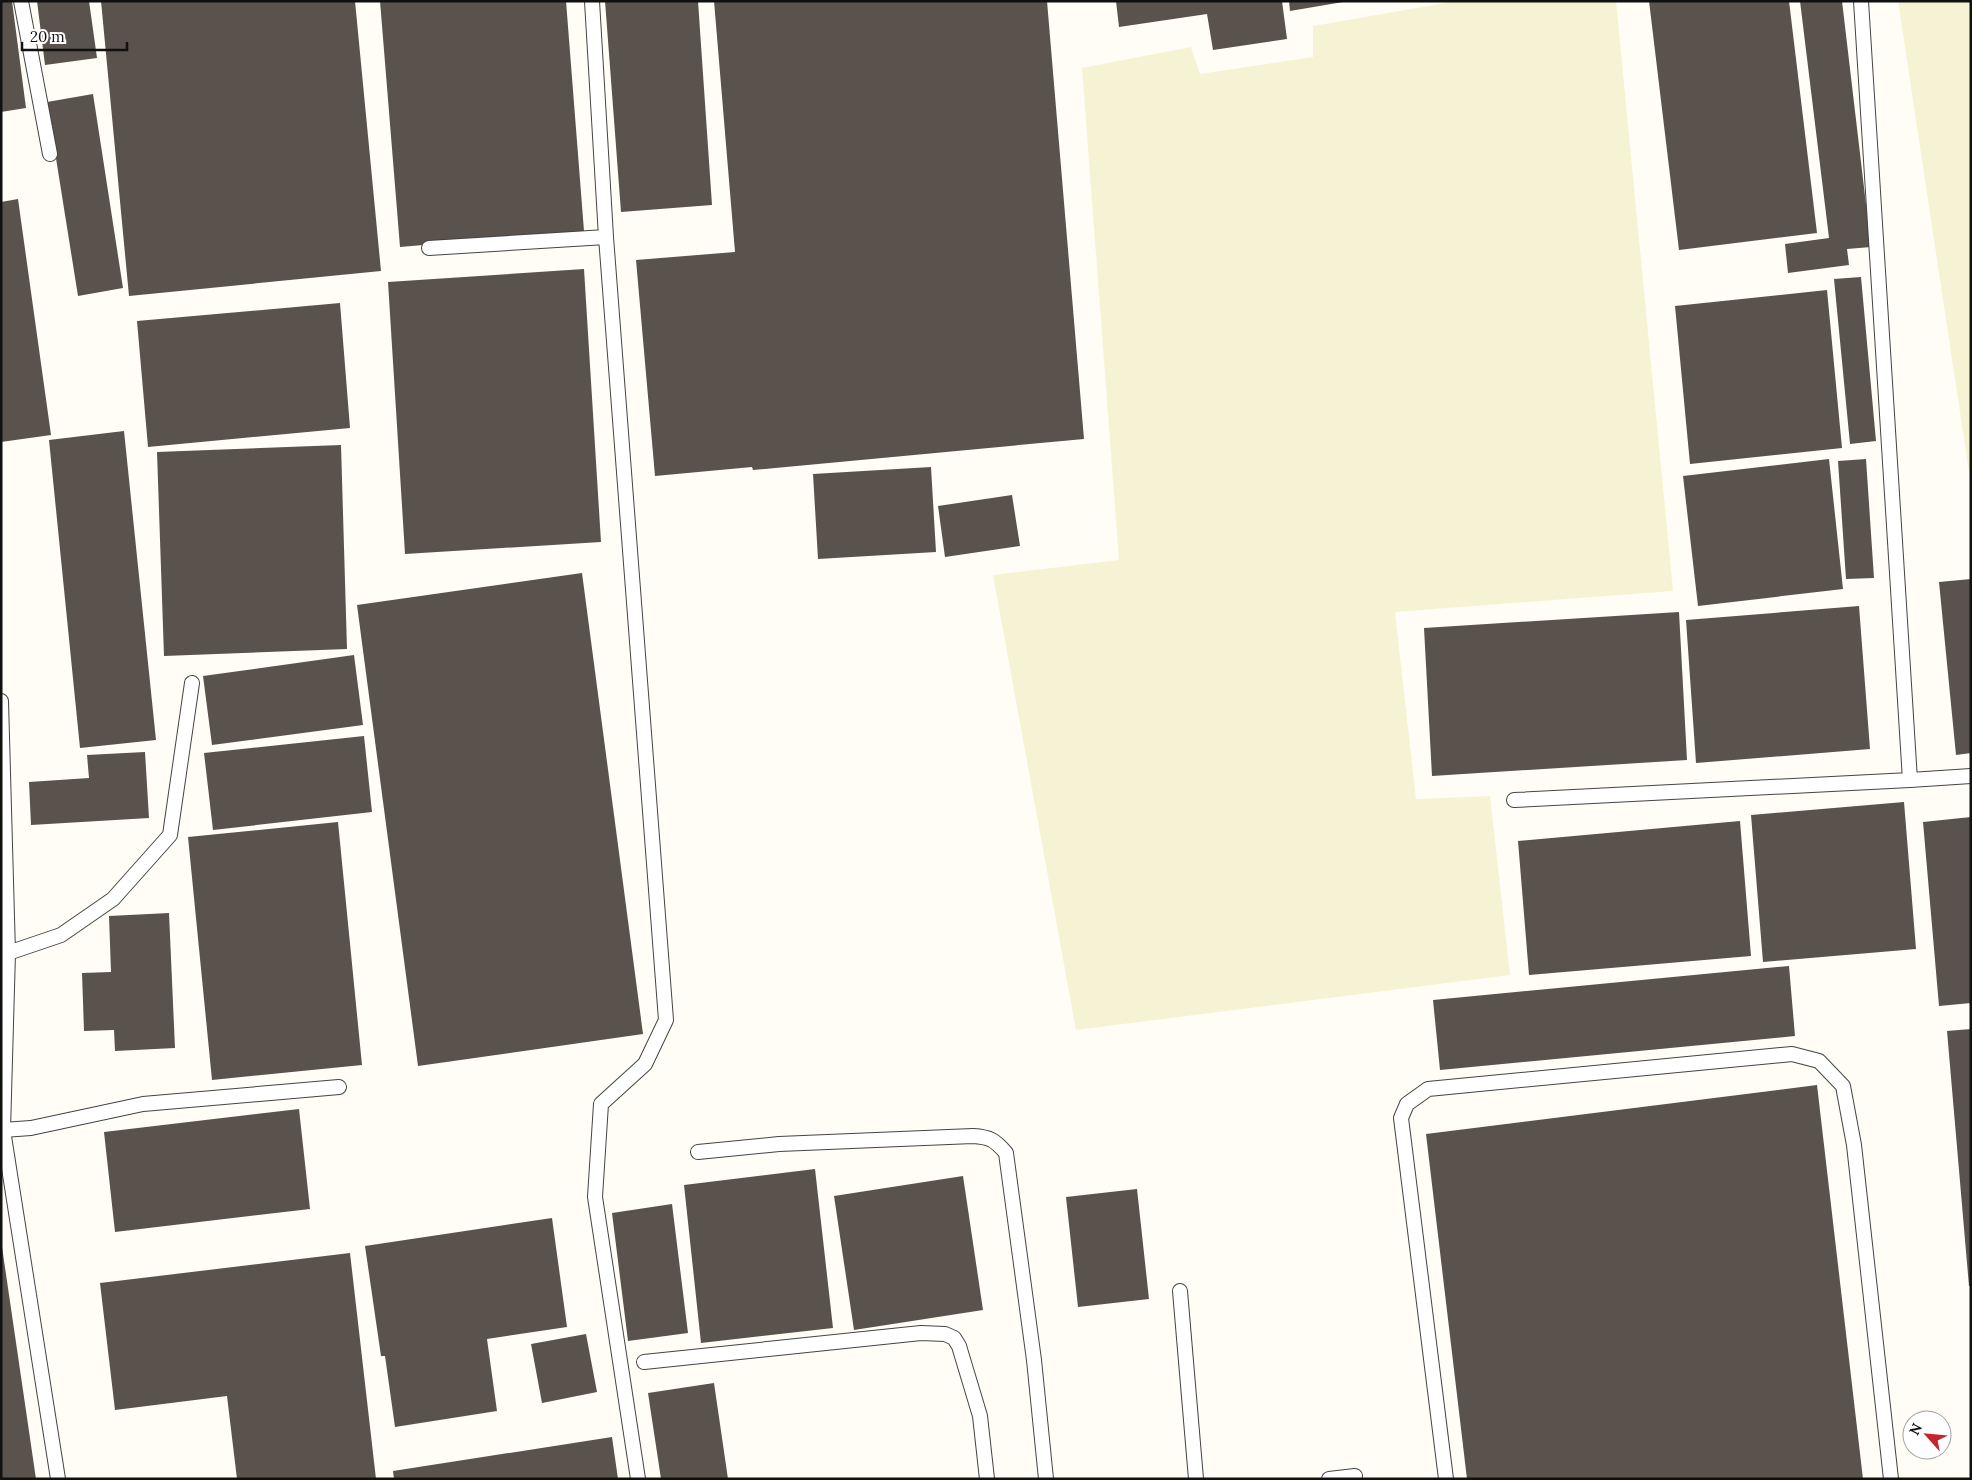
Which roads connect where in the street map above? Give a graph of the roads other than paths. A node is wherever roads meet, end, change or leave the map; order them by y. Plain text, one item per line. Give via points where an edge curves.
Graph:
1 (21, 1) edge
2 (592, 1) edge
3 (1861, 1) edge
4 (50, 154) dead end
5 (606, 237) junction
6 (430, 248) dead end
7 (192, 682) dead end
8 (1, 701) edge
9 (1971, 776) edge
10 (1910, 780) junction
11 (1514, 800) dead end
12 (8, 953) junction
13 (339, 1087) dead end
14 (3, 1130) junction
15 (698, 1152) dead end
16 (7, 1181) edge
17 (1180, 1291) dead end
18 (644, 1362) dead end
19 (1355, 1476) dead end
20 (58, 1479) edge
21 (638, 1479) edge
22 (987, 1479) edge
23 (1046, 1479) edge
24 (1196, 1479) edge
25 (1329, 1479) edge
26 (1446, 1479) edge
27 (1891, 1479) edge

1 - 4 lane
2 - 5 lane
3 - 10 lane
5 - 6 lane
5 - 21 lane via 666,1020 645,1064 601,1104 596,1178 595,1197
7 - 12 lane via 170,835 113,899 61,936
8 - 12 lane
9 - 10 lane
10 - 11 lane
12 - 14 lane
13 - 14 lane via 143,1104 31,1128
14 - 16 lane
15 - 23 lane via 779,1144 973,1136 986,1136 997,1143 1006,1153 1034,1360
16 - 20 lane
17 - 24 lane
18 - 22 lane via 844,1340 945,1334 954,1338 959,1346 977,1408
19 - 25 lane
26 - 27 lane via 1401,1118 1407,1104 1428,1089 1792,1054 1819,1061 1843,1086 1854,1145

